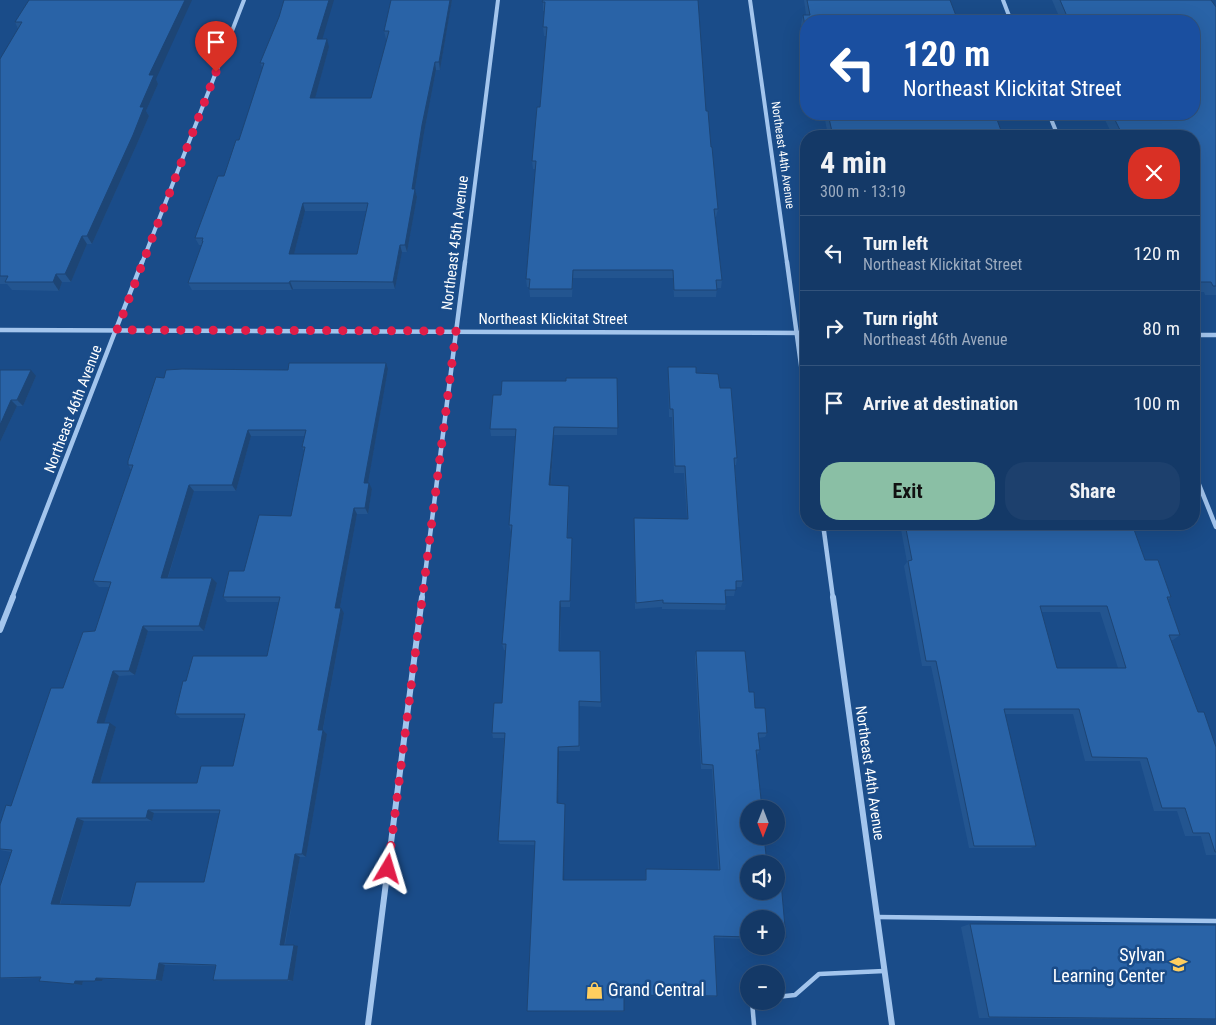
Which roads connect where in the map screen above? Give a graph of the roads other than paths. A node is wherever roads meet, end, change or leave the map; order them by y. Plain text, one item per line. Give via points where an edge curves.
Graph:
1 (244, 0) edge
2 (498, 0) edge
3 (750, 0) edge
4 (1003, 0) edge
5 (1009, 15) edge
6 (0, 330) edge
7 (117, 330) junction
8 (456, 331) junction
9 (796, 333) junction
10 (800, 333) edge
11 (1200, 335) edge
12 (1216, 335) edge
13 (800, 361) edge
14 (1200, 487) edge
15 (1216, 527) edge
16 (824, 530) edge
17 (0, 630) edge
18 (877, 917) junction
19 (1216, 921) edge
20 (884, 971) junction
21 (785, 996) edge
22 (753, 1010) edge
23 (368, 1025) edge
24 (754, 1025) edge
25 (892, 1025) edge

1 - 7 street, Northeast 46th Avenue
2 - 8 street, Northeast 45th Avenue
3 - 9 street, Northeast 44th Avenue
4 - 5 street
6 - 7 street, Northeast Klickitat Street
7 - 8 street, Northeast Klickitat Street
7 - 17 street, Northeast 46th Avenue
8 - 9 street, Northeast Klickitat Street
8 - 23 street, Northeast 45th Avenue
9 - 10 street, Northeast Klickitat Street
9 - 13 street, Northeast 44th Avenue
11 - 12 street
14 - 15 street
16 - 18 street, Northeast 44th Avenue
18 - 19 lane
18 - 20 street, Northeast 44th Avenue
20 - 21 lane via 818,974 795,994
20 - 25 street, Northeast 44th Avenue
22 - 24 lane

